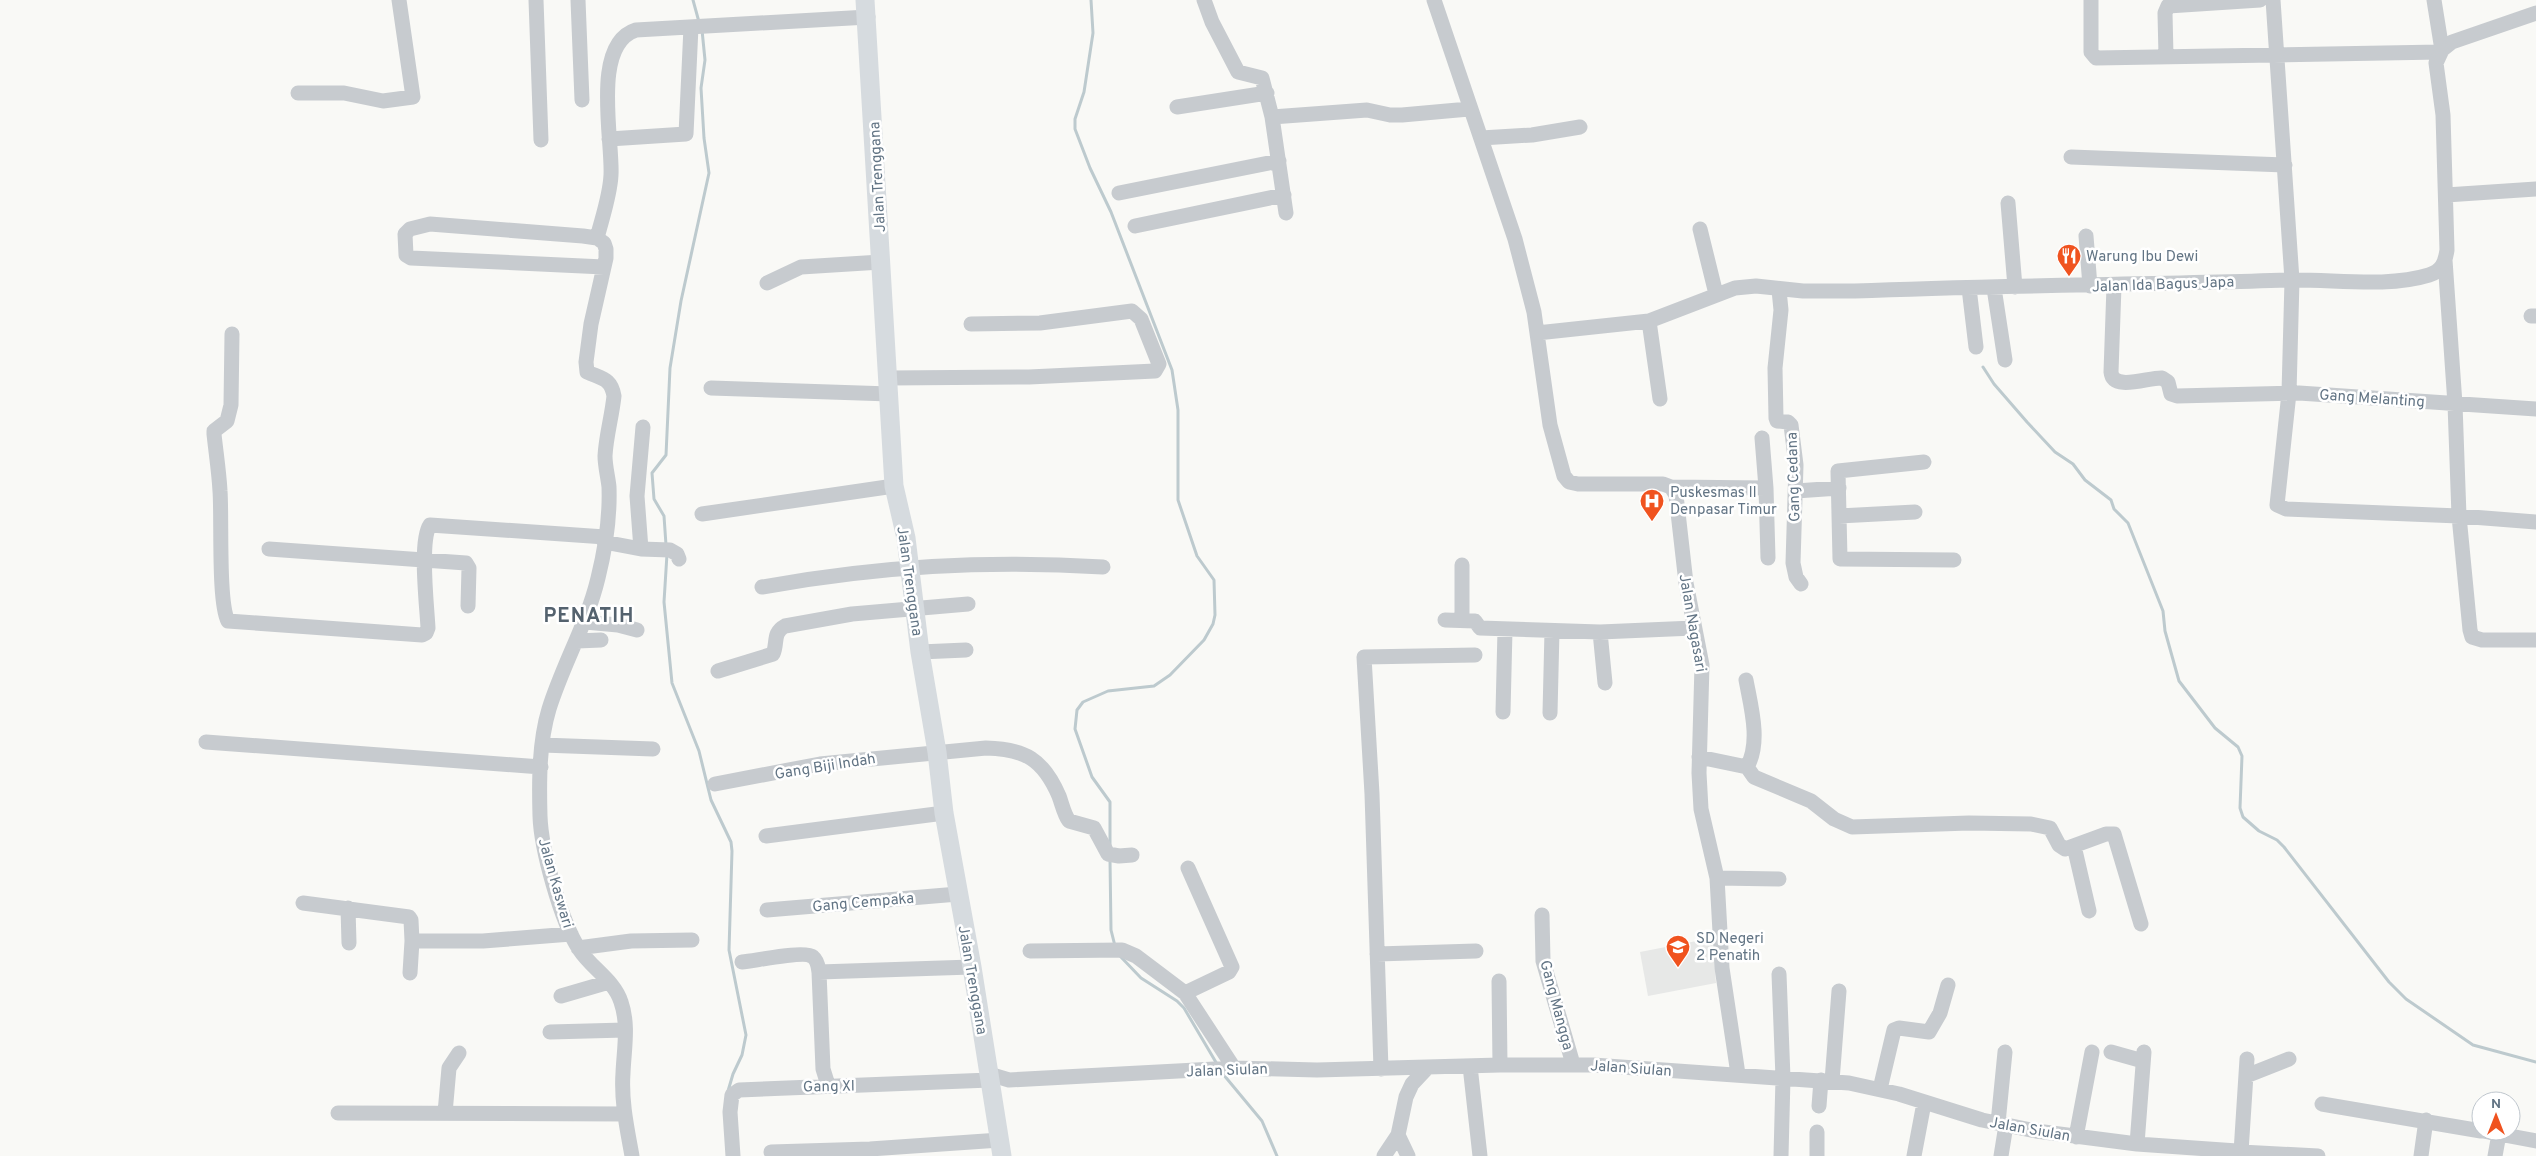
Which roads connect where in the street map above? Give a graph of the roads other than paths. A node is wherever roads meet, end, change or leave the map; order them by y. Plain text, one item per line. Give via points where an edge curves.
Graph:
1 (399, 0) edge
2 (536, 0) edge
3 (578, 0) edge
4 (1204, 0) edge
5 (1434, 0) edge
6 (2090, 0) edge
7 (2260, 0) edge
8 (2273, 0) edge
9 (2434, 0) edge
10 (867, 8) edge
11 (2536, 13) edge
12 (691, 27) junction
13 (2441, 51) junction
14 (2166, 56) junction
15 (2275, 56) junction
16 (298, 93) dead end
17 (1267, 93) junction
18 (582, 100) dead end
19 (1178, 107) dead end
20 (1469, 109) junction
21 (1272, 117) junction
22 (1580, 127) dead end
23 (1481, 138) junction
24 (609, 139) junction
25 (541, 140) dead end
26 (2071, 157) dead end
27 (1278, 161) junction
28 (2285, 164) junction
29 (2536, 189) edge
30 (1119, 193) dead end
31 (2446, 194) junction
32 (1284, 195) junction
33 (2008, 203) dead end
34 (1286, 213) dead end
35 (1135, 226) dead end
36 (1700, 229) dead end
37 (2086, 236) dead end
38 (597, 238) junction
39 (2445, 260) junction
40 (881, 262) junction
41 (604, 267) junction
42 (2428, 275) junction
43 (2292, 280) junction
44 (767, 283) dead end
45 (2090, 286) junction
46 (2114, 286) junction
47 (2015, 287) junction
48 (1969, 288) junction
49 (1994, 288) junction
50 (1779, 290) junction
51 (1716, 294) junction
52 (2448, 294) junction
53 (1649, 321) junction
54 (971, 324) dead end
55 (1537, 333) junction
56 (232, 334) dead end
57 (1976, 347) dead end
58 (2005, 360) dead end
59 (890, 386) junction
60 (711, 388) dead end
61 (2289, 393) junction
62 (1660, 399) dead end
63 (2455, 404) junction
64 (2536, 409) edge
65 (643, 427) dead end
66 (1762, 438) dead end
67 (1924, 462) dead end
68 (894, 486) junction
69 (1671, 487) junction
70 (1766, 488) junction
71 (1839, 488) junction
72 (1796, 491) junction
73 (1915, 512) dead end
74 (702, 514) dead end
75 (1839, 516) junction
76 (2458, 516) junction
77 (2536, 522) edge
78 (605, 539) junction
79 (641, 549) junction
80 (269, 550) dead end
81 (669, 553) dead end
82 (425, 558) junction
83 (1768, 558) dead end
84 (1954, 560) dead end
85 (1462, 565) dead end
86 (909, 566) junction
87 (1103, 567) dead end
88 (1801, 584) dead end
89 (762, 587) dead end
90 (968, 604) dead end
91 (468, 606) dead end
92 (915, 610) junction
93 (1445, 620) dead end
94 (1462, 620) junction
95 (585, 622) junction
96 (1694, 628) junction
97 (637, 630) dead end
98 (1505, 630) junction
99 (1552, 631) junction
100 (1600, 632) junction
101 (601, 640) dead end
102 (2536, 640) edge
103 (577, 641) junction
104 (966, 650) dead end
105 (920, 652) junction
106 (1475, 655) dead end
107 (718, 671) dead end
108 (1746, 680) dead end
109 (1605, 683) dead end
110 (1503, 712) dead end
111 (1550, 713) dead end
112 (206, 742) dead end
113 (542, 744) junction
114 (653, 749) dead end
115 (937, 752) junction
116 (1699, 757) junction
117 (541, 767) junction
118 (1747, 767) junction
119 (714, 784) dead end
120 (944, 813) junction
121 (766, 836) dead end
122 (2074, 846) junction
123 (1132, 855) dead end
124 (1188, 868) dead end
125 (1717, 878) junction
126 (1779, 879) dead end
127 (958, 894) junction
128 (303, 903) dead end
129 (348, 908) junction
130 (767, 910) dead end
131 (2089, 911) dead end
132 (1542, 915) dead end
133 (2141, 924) dead end
134 (570, 934) junction
135 (692, 940) dead end
136 (412, 942) junction
137 (349, 943) dead end
138 (578, 948) junction
139 (1030, 951) dead end
140 (1476, 951) dead end
141 (1377, 954) junction
142 (742, 962) dead end
143 (972, 967) junction
144 (818, 972) junction
145 (410, 973) dead end
146 (1779, 974) dead end
147 (1499, 981) dead end
148 (609, 982) junction
149 (1948, 985) dead end
150 (1839, 992) dead end
151 (1185, 993) junction
152 (561, 996) dead end
153 (625, 1030) junction
154 (550, 1032) dead end
155 (2004, 1052) dead end
156 (2092, 1052) dead end
157 (2112, 1052) dead end
158 (459, 1053) dead end
159 (2247, 1059) dead end
160 (2289, 1059) dead end
161 (1573, 1064) junction
162 (1500, 1065) junction
163 (1470, 1066) junction
164 (1234, 1068) junction
165 (1386, 1068) junction
166 (1421, 1068) junction
167 (1738, 1074) junction
168 (2246, 1076) junction
169 (1783, 1078) junction
170 (990, 1080) junction
171 (1826, 1080) junction
172 (828, 1086) junction
173 (1880, 1089) junction
174 (1924, 1102) junction
175 (2322, 1104) dead end
176 (1819, 1106) dead end
177 (338, 1113) dead end
178 (444, 1113) junction
179 (624, 1114) junction
180 (2426, 1120) junction
181 (2002, 1124) junction
182 (2471, 1129) edge
183 (1817, 1132) dead end
184 (1398, 1135) junction
185 (2076, 1137) junction
186 (2521, 1138) edge
187 (2498, 1141) edge
188 (2536, 1141) edge
189 (2137, 1144) junction
190 (1001, 1148) edge
191 (771, 1152) dead end
192 (2241, 1154) edge
193 (632, 1156) edge
194 (733, 1156) edge
195 (1384, 1156) edge
196 (1408, 1156) edge
197 (1480, 1156) edge
198 (1781, 1156) edge
199 (1817, 1156) edge
200 (1914, 1156) edge
201 (2001, 1156) edge
202 (2318, 1156) edge
203 (2421, 1156) edge
204 (2495, 1156) edge

1 - 16 street via 414,97 383,101 344,93
2 - 25 street
3 - 18 street
4 - 17 street via 1238,72 1262,78
5 - 20 street
6 - 14 street via 2091,52 2094,57
7 - 14 street via 2168,6 2165,13
8 - 15 street
9 - 13 street
10 - 12 street
10 - 40 main road, Jalan Trenggana
11 - 13 street via 2452,42
12 - 24 street via 636,30 618,42 614,48 608,89
12 - 24 street via 686,134
13 - 15 street
13 - 31 street via 2436,70 2443,114
14 - 15 street
15 - 28 street
17 - 19 street
17 - 21 street
20 - 21 street via 1402,115 1367,110
20 - 23 street
21 - 27 street
22 - 23 street via 1532,135
23 - 55 street via 1515,239
24 - 38 street via 611,178
26 - 28 street
27 - 30 street
27 - 32 street
28 - 43 street
29 - 31 street
31 - 39 street via 2448,236
32 - 34 street
32 - 35 street
33 - 47 street
36 - 51 street
37 - 45 street
38 - 41 street via 606,249
38 - 41 street via 430,224 410,229 405,234 406,255 411,258
39 - 42 street via 2438,271
39 - 52 street
40 - 44 street via 796,268
40 - 59 main road, Jalan Trenggana
41 - 78 street, Jalan Kaswari via 586,369 608,381 614,396 605,457 609,489
42 - 43 street, Jalan Ida Bagus Japa via 2380,281
42 - 52 street
43 - 46 street, Jalan Ida Bagus Japa
43 - 61 street
45 - 46 street, Jalan Ida Bagus Japa
45 - 47 street, Jalan Ida Bagus Japa
46 - 61 street, Gang Melanting via 2111,372 2116,381 2162,378 2168,382 2171,394 2177,396
47 - 49 street, Jalan Ida Bagus Japa
48 - 49 street, Jalan Ida Bagus Japa
48 - 50 street, Jalan Ida Bagus Japa
48 - 57 street
49 - 58 street
50 - 51 street, Jalan Ida Bagus Japa via 1756,286
50 - 72 street, Gang Cedana via 1781,322 1775,368 1776,418 1791,425
51 - 53 street, Jalan Ida Bagus Japa
52 - 63 street
53 - 55 street, Jalan Ida Bagus Japa
53 - 62 street
54 - 59 street via 1040,323 1132,311 1141,318 1159,364 1155,371
55 - 69 street via 1550,425 1566,479 1578,484 1619,482
56 - 82 street via 231,405 227,421 214,431 226,619 230,622 422,635 428,628
59 - 60 street
59 - 68 main road, Jalan Trenggana
61 - 63 street, Gang Melanting
61 - 76 street via 2275,501 2279,508
63 - 64 street, Gang Melanting
63 - 76 street
65 - 79 street via 637,496
66 - 70 street
67 - 71 street via 1838,471
68 - 74 street
68 - 86 main road, Jalan Trenggana
69 - 70 street
69 - 96 street, Jalan Nagasari via 1676,495
70 - 83 street
71 - 72 street
71 - 75 street
72 - 88 street, Gang Cedana via 1794,563 1796,577
73 - 75 street
75 - 84 street via 1840,559
76 - 77 street
76 - 102 street via 2472,637 2482,640
78 - 79 street
78 - 82 street via 436,524 427,529
78 - 95 street, Jalan Kaswari
79 - 81 street
80 - 82 street
82 - 91 street via 469,564
85 - 94 street
86 - 87 street via 1007,563
86 - 89 street
86 - 92 main road, Jalan Trenggana
90 - 92 street
92 - 105 main road, Jalan Trenggana
92 - 107 street via 852,614 785,626 775,637 773,654
93 - 94 street
94 - 98 street via 1475,620 1480,628
95 - 97 street
95 - 103 street, Jalan Kaswari
96 - 100 street
96 - 116 street, Jalan Nagasari via 1703,678
98 - 99 street
98 - 110 street
99 - 100 street
99 - 111 street
100 - 109 street
101 - 103 street
103 - 113 street, Jalan Kaswari via 549,710
104 - 105 street
105 - 115 main road, Jalan Trenggana
106 - 141 street via 1364,657
108 - 118 street via 1754,744
112 - 117 street
113 - 114 street
113 - 117 street, Jalan Kaswari
115 - 119 street, Gang Biji Indah via 820,764
115 - 120 main road, Jalan Trenggana
115 - 123 street, Gang Biji Indah via 1005,748 1026,755 1047,771 1070,821 1094,828 1108,854
116 - 118 street
116 - 125 street, Jalan Nagasari via 1701,809
117 - 134 street, Jalan Kaswari via 540,827
118 - 122 street via 1754,777 1812,801 1834,819 1852,827 2031,824 2050,828 2062,848
120 - 121 street
120 - 127 main road, Jalan Trenggana
122 - 131 street
122 - 133 street via 2114,834
124 - 151 street via 1232,967 1229,972
125 - 126 street
125 - 167 street, Jalan Nagasari via 1722,968
127 - 130 street, Gang Cempaka
127 - 143 main road, Jalan Trenggana
128 - 129 street
129 - 136 street via 409,917
129 - 137 street
132 - 161 street, Gang Mangga via 1542,961
134 - 136 street via 483,941
134 - 138 street, Jalan Kaswari
135 - 138 street via 632,941
136 - 145 street
138 - 148 street, Jalan Kaswari
139 - 151 street via 1107,949 1136,956
140 - 141 street
141 - 165 street
142 - 144 street via 807,954 816,960
143 - 144 street
143 - 170 main road, Jalan Trenggana
144 - 172 street via 823,1069
146 - 169 street
147 - 162 street
148 - 152 street
148 - 153 street, Jalan Kaswari via 620,998
149 - 173 street via 1931,1030 1920,1033 1899,1028 1894,1030
150 - 171 street
151 - 164 street
153 - 154 street
153 - 179 street, Jalan Kaswari
155 - 181 street
156 - 185 street
157 - 189 street via 2143,1056
158 - 178 street via 448,1068
159 - 168 street
160 - 168 street
161 - 162 street, Jalan Siulan
161 - 167 street, Jalan Siulan
162 - 163 street, Jalan Siulan
163 - 166 street, Jalan Siulan
163 - 197 street
164 - 165 street, Jalan Siulan
164 - 170 street, Jalan Siulan
165 - 166 street, Jalan Siulan
166 - 184 street via 1406,1096
167 - 169 street, Jalan Siulan
168 - 192 street
169 - 171 street, Jalan Siulan
169 - 198 street
170 - 172 street, Gang XI
170 - 190 main road, Jalan Trenggana
171 - 173 street, Jalan Siulan
171 - 176 street
172 - 194 street, Gang XI via 735,1092 730,1105
173 - 174 street, Jalan Siulan
174 - 181 street, Jalan Siulan
174 - 200 street
175 - 180 street
177 - 178 street
178 - 179 street
179 - 193 street, Jalan Kaswari
180 - 182 street
180 - 203 street
181 - 185 street, Jalan Siulan
181 - 201 street
183 - 199 street
184 - 195 street
184 - 196 street
185 - 189 street, Jalan Siulan
186 - 188 street
187 - 204 street
189 - 192 street, Jalan Siulan
190 - 191 street
192 - 202 street, Jalan Siulan

